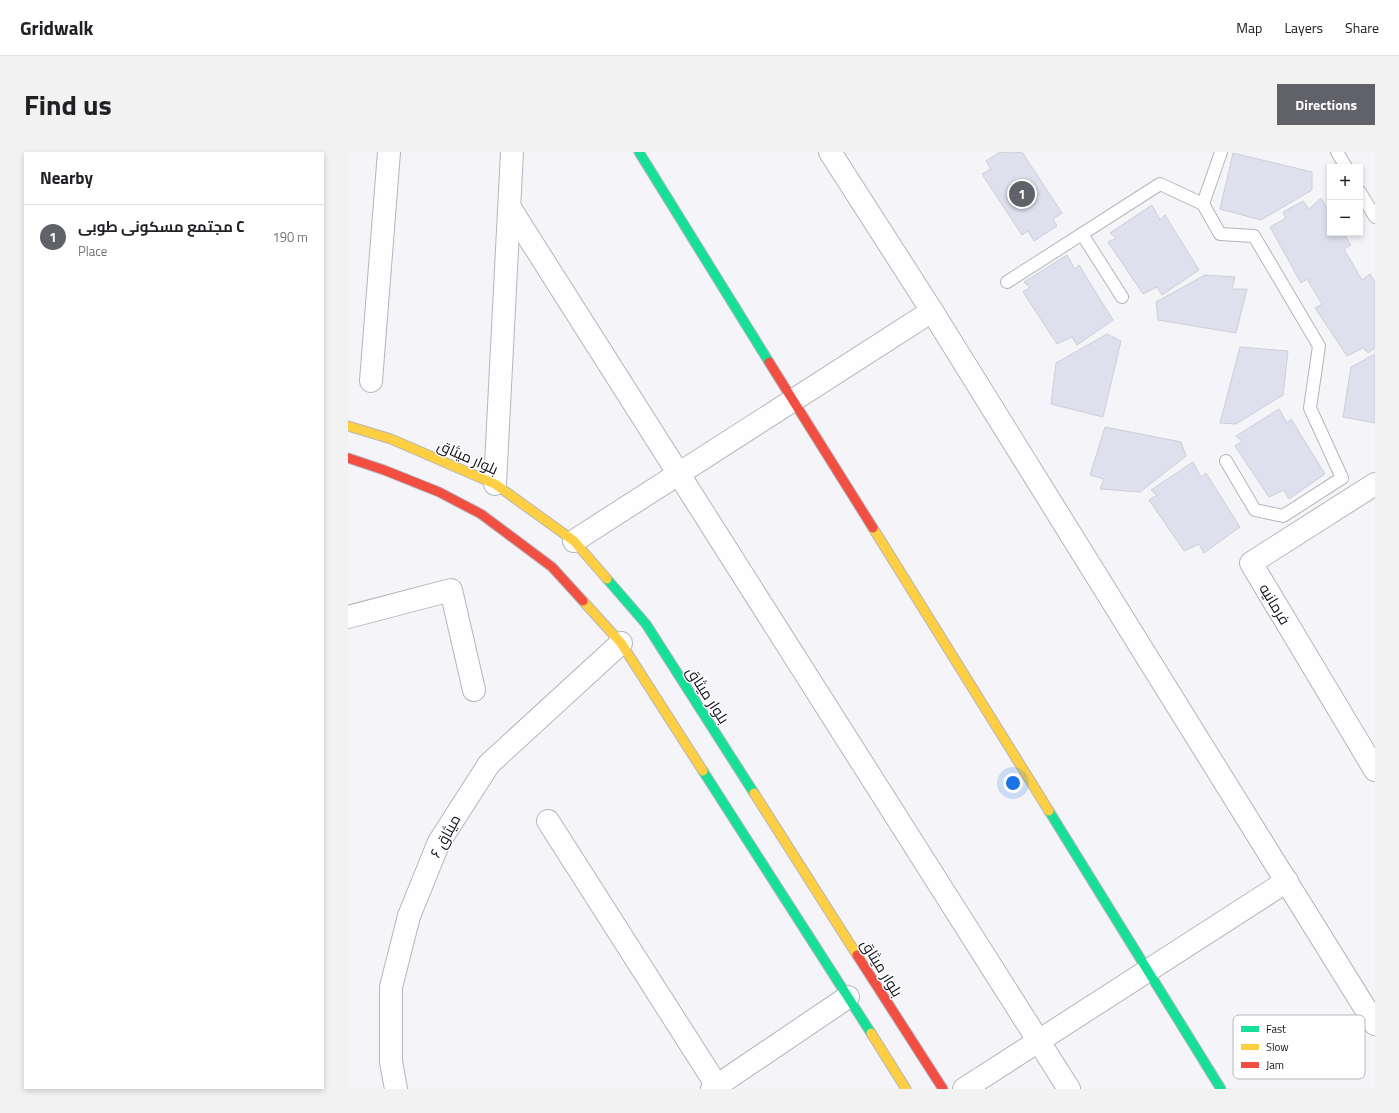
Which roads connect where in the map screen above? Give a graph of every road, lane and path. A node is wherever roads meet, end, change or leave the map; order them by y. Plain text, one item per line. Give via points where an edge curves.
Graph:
1 (389, 152) edge
2 (512, 152) edge
3 (639, 152) edge
4 (830, 152) edge
5 (1221, 152) edge
6 (1337, 152) edge
7 (1344, 164) edge
8 (1363, 197) edge
9 (1203, 204) junction
10 (510, 208) junction
11 (1375, 217) edge
12 (1082, 234) junction
13 (1007, 282) dead end
14 (1122, 297) dead end
15 (932, 312) junction
16 (371, 381) dead end
17 (794, 401) junction
18 (348, 426) edge
19 (348, 458) edge
20 (1226, 461) dead end
21 (679, 474) junction
22 (495, 484) junction
23 (1375, 484) edge
24 (574, 541) junction
25 (348, 616) edge
26 (621, 643) junction
27 (474, 690) dead end
28 (1375, 770) edge
29 (548, 821) dead end
30 (1287, 881) junction
31 (1148, 971) junction
32 (848, 997) junction
33 (1375, 1024) edge
34 (1039, 1041) junction
35 (716, 1088) edge
36 (396, 1089) edge
37 (906, 1089) edge
38 (943, 1089) edge
39 (964, 1089) edge
40 (1069, 1089) edge
41 (1221, 1089) edge

1 - 16 street
2 - 10 street
3 - 17 street
4 - 15 street
5 - 9 lane
6 - 7 lane
8 - 11 lane
9 - 12 lane via 1160,184
9 - 20 lane via 1220,234 1254,236 1319,346 1310,408 1342,478 1283,516 1255,510
10 - 21 street
10 - 22 street
12 - 13 lane
12 - 14 lane
15 - 17 street
15 - 30 street
17 - 21 street
17 - 31 street
18 - 22 street, بلوار میثاق via 391,439
19 - 26 street via 438,492 481,514 552,567
21 - 24 street
21 - 34 street
22 - 24 street, بلوار میثاق
23 - 28 street, فرمانیه via 1251,563
24 - 38 street, بلوار میثاق via 646,624 762,813
25 - 27 street via 451,590
26 - 32 street via 743,826
26 - 36 street, میثاق ۶ via 489,764 439,842 408,916 391,987 391,1062
29 - 35 street
30 - 31 street
30 - 33 street
31 - 34 street
31 - 41 street
32 - 35 street
32 - 37 street
34 - 39 street
34 - 40 street

